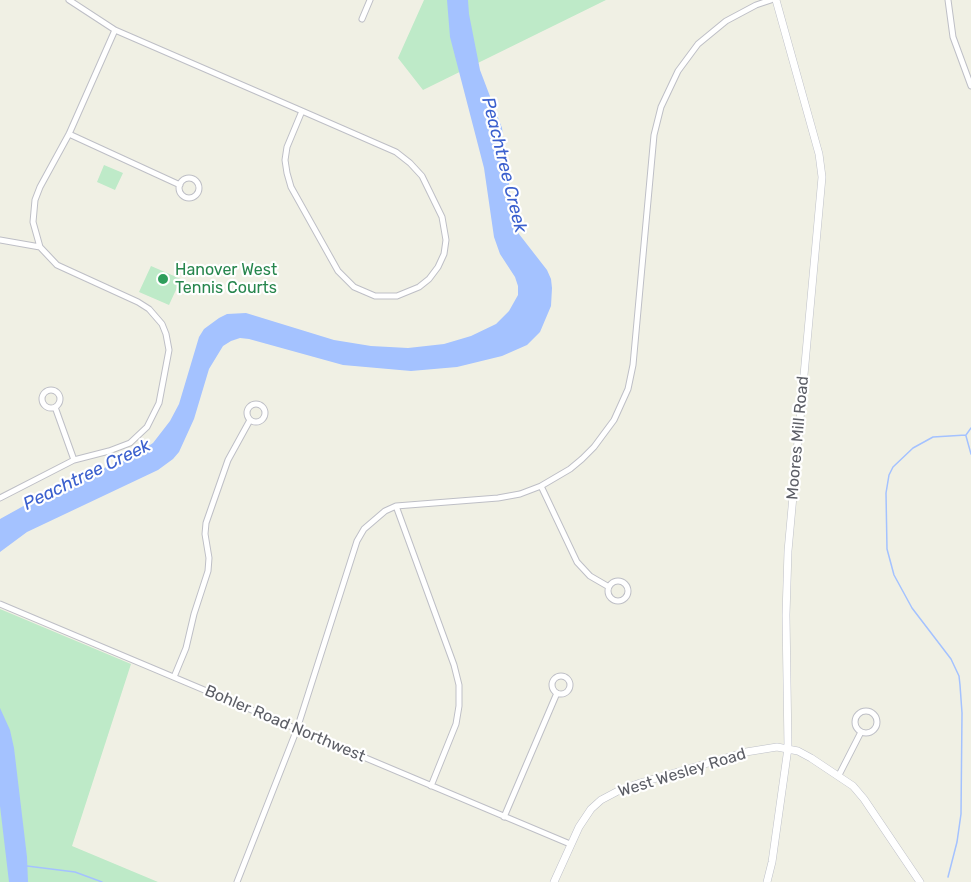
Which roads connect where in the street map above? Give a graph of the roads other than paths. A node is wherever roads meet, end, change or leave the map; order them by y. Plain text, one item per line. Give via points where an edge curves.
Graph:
1 (69, 0) edge
2 (370, 0) edge
3 (771, 0) edge
4 (776, 0) edge
5 (948, 0) edge
6 (362, 19) dead end
7 (115, 30) junction
8 (971, 86) edge
9 (302, 111) junction
10 (69, 134) junction
11 (180, 185) dead end
12 (0, 240) edge
13 (40, 247) junction
14 (55, 407) dead end
15 (250, 420) dead end
16 (74, 460) junction
17 (541, 486) junction
18 (0, 498) edge
19 (396, 506) junction
20 (609, 587) dead end
21 (0, 604) edge
22 (174, 678) junction
23 (557, 693) dead end
24 (297, 729) junction
25 (861, 732) junction
26 (788, 748) junction
27 (839, 775) junction
28 (431, 786) junction
29 (504, 817) junction
30 (570, 844) junction
31 (237, 882) edge
32 (554, 882) edge
33 (767, 882) edge
34 (920, 882) edge

1 - 7 street
2 - 6 street
3 - 17 street via 741,12 713,31 687,57 670,86 654,135 628,389 614,420 594,447 570,469
4 - 26 street, Moores Mill Road via 822,177 788,551
5 - 8 street via 953,37
7 - 9 street
7 - 10 street
9 - 9 street via 396,152 422,176 442,217 446,240 438,267 419,287 398,296 375,296 354,287 338,271 286,174 287,147
10 - 11 street
10 - 13 street via 35,200 33,222
12 - 13 street
13 - 16 street via 64,270 149,309 162,324 168,342 159,403 147,427 123,446
14 - 16 street
15 - 22 street via 228,460 206,523 208,571
16 - 18 street
17 - 19 street via 498,498
17 - 20 street via 577,562 590,576
19 - 24 street via 374,518 357,541
19 - 28 street via 459,685 456,724
21 - 22 street, Bohler Road Northwest
22 - 24 street, Bohler Road Northwest
23 - 29 street
24 - 28 street, Bohler Road Northwest
24 - 31 street
25 - 25 street via 868,733 876,727 876,717 870,712 860,713 855,719 855,727
25 - 27 street
26 - 27 street
26 - 30 street, West Wesley Road via 746,752 618,791 591,809
26 - 33 street, Moores Mill Road
27 - 34 street via 864,799
28 - 29 street, Bohler Road Northwest
29 - 30 street, Bohler Road Northwest
30 - 32 street, West Wesley Road

